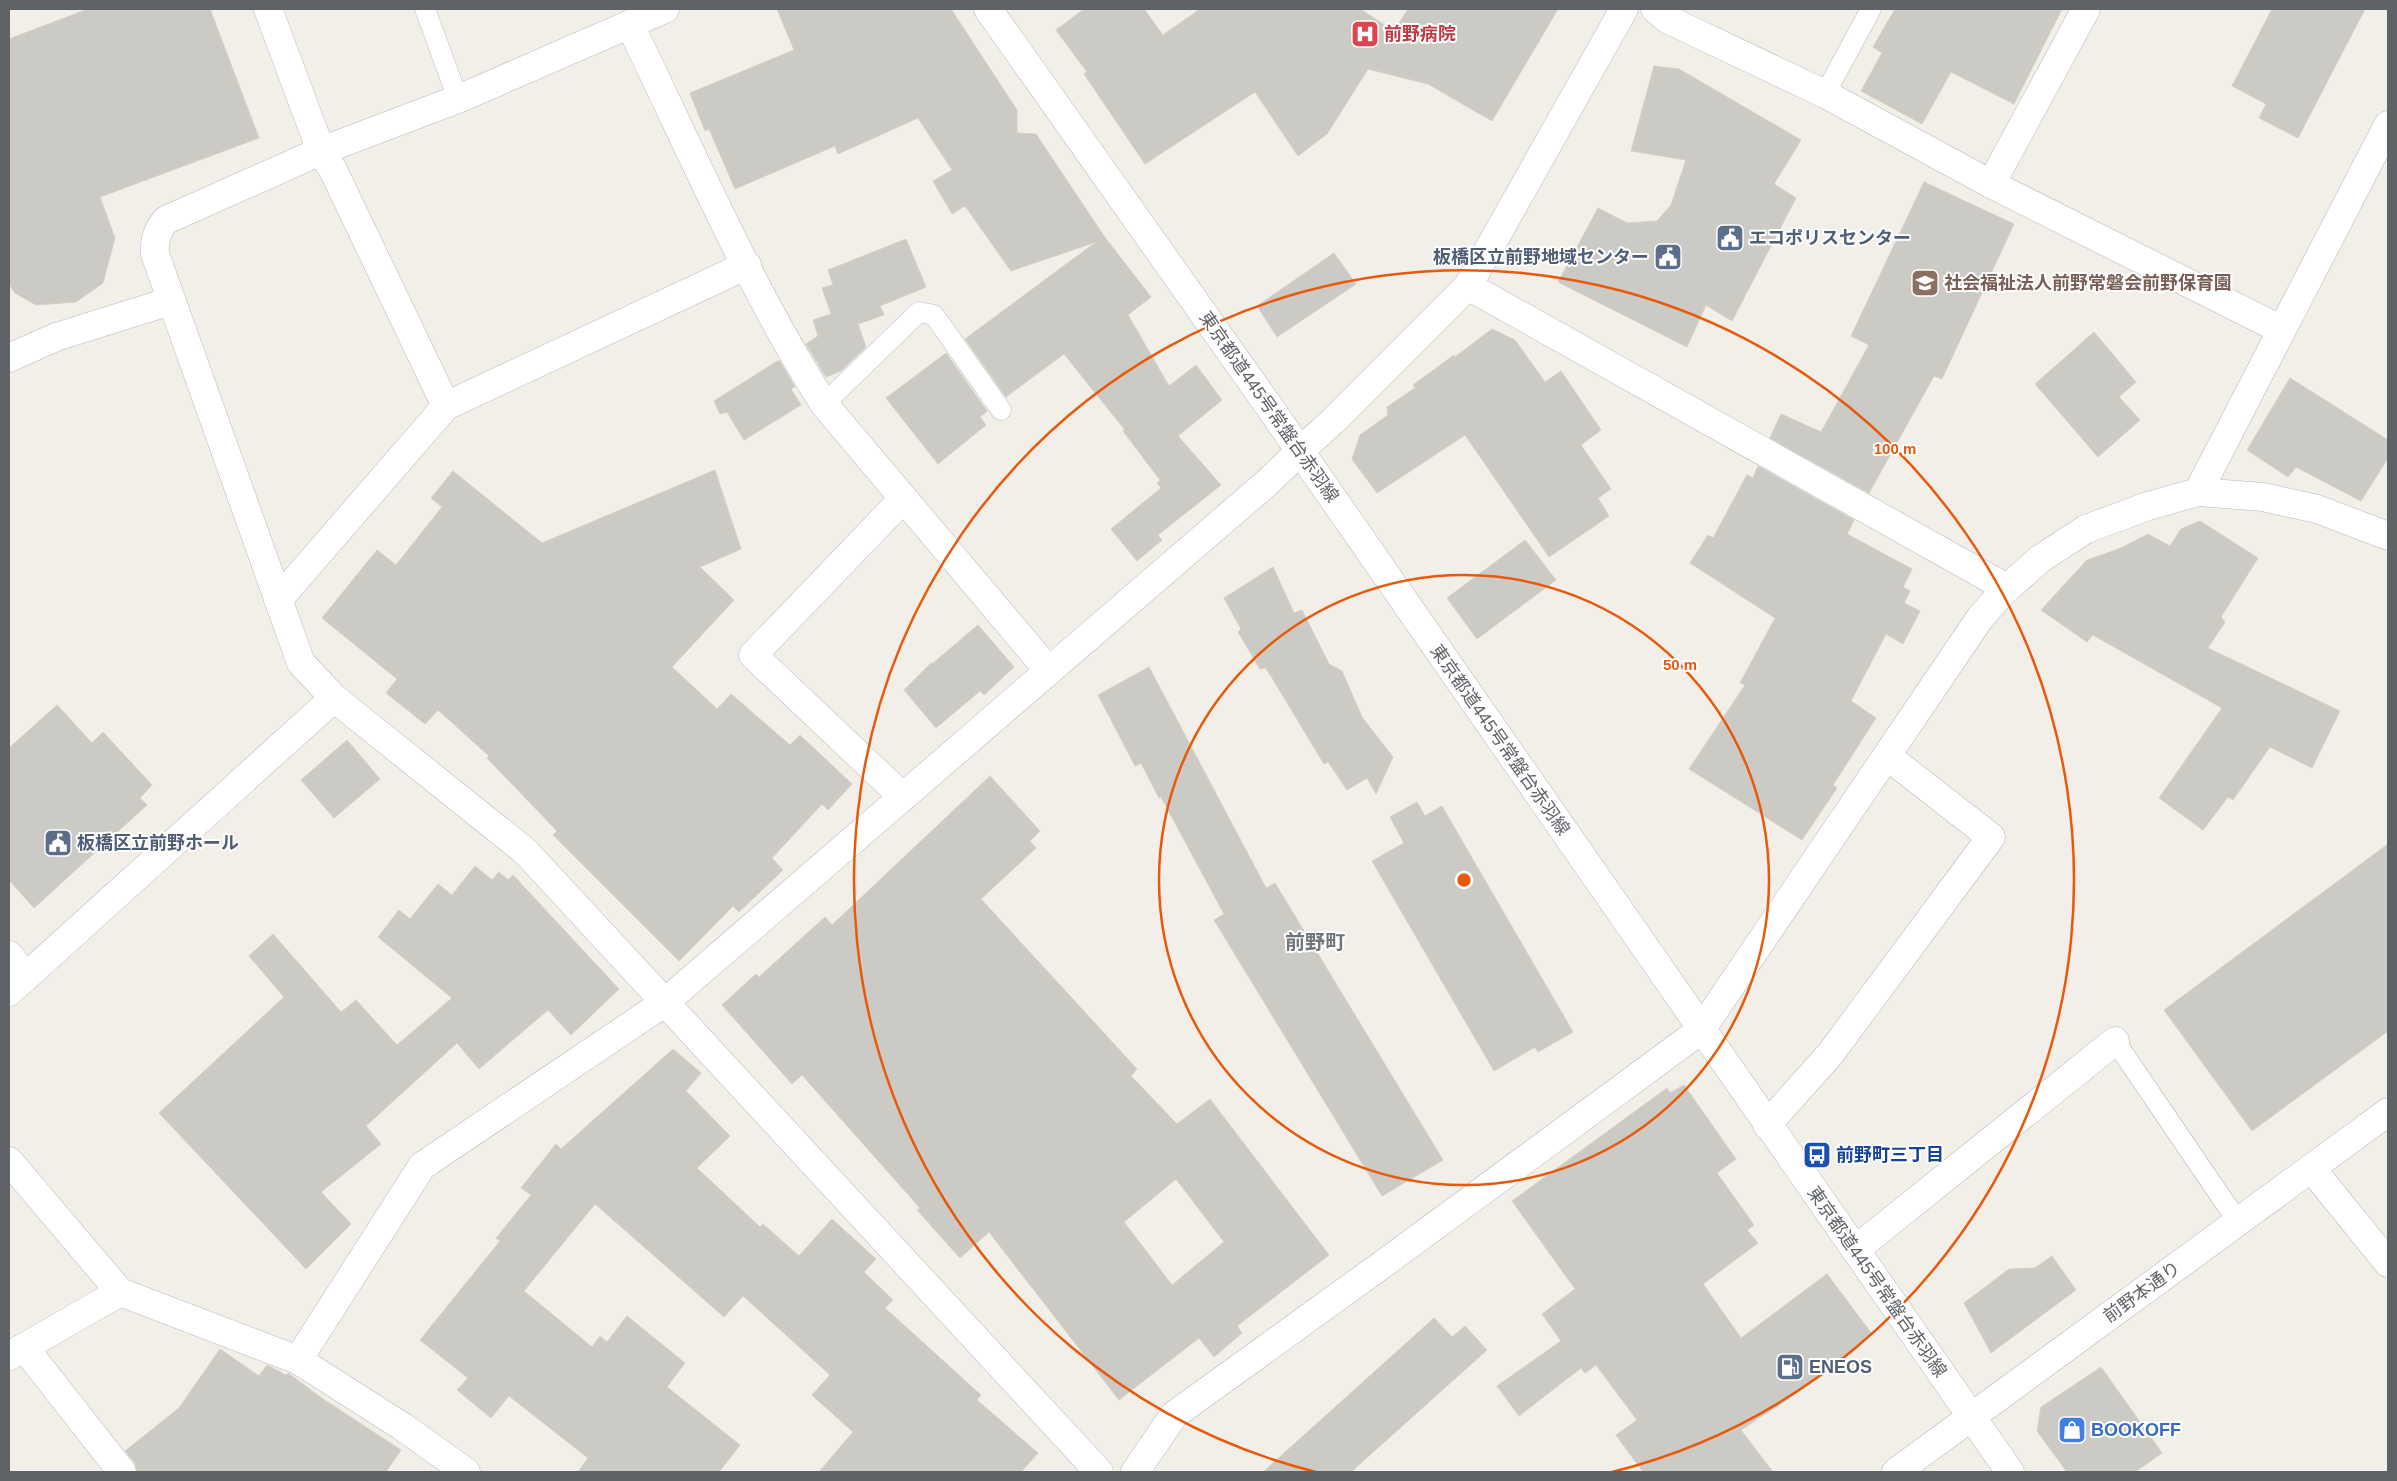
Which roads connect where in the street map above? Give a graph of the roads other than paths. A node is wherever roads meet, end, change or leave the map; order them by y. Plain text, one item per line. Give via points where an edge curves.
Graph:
1 (268, 9) edge
2 (425, 9) edge
3 (665, 9) edge
4 (988, 9) edge
5 (1624, 9) edge
6 (1655, 9) edge
7 (1871, 9) edge
8 (2086, 9) edge
9 (630, 25) junction
10 (1825, 94) junction
11 (458, 99) junction
12 (2388, 125) edge
13 (321, 152) junction
14 (1991, 184) junction
15 (747, 265) junction
16 (1468, 286) junction
17 (171, 301) junction
18 (2282, 330) junction
19 (9, 358) edge
20 (824, 404) junction
21 (446, 406) junction
22 (1001, 410) dead end
23 (1300, 451) junction
24 (2198, 492) junction
25 (902, 499) junction
26 (2388, 536) edge
27 (2007, 588) junction
28 (278, 600) junction
29 (1049, 671) junction
30 (334, 698) junction
31 (1887, 756) junction
32 (903, 797) junction
33 (9, 956) edge
34 (17, 985) edge
35 (664, 1003) junction
36 (1701, 1030) junction
37 (2115, 1041) joint
38 (2388, 1112) edge
39 (1767, 1125) junction
40 (9, 1161) edge
41 (2311, 1168) junction
42 (2238, 1222) junction
43 (1855, 1250) junction
44 (2388, 1263) edge
45 (120, 1292) junction
46 (17, 1352) edge
47 (298, 1360) junction
48 (1972, 1418) junction
49 (122, 1472) edge
50 (466, 1472) edge
51 (1099, 1472) edge
52 (1135, 1472) edge
53 (1896, 1472) edge
54 (2010, 1472) edge

1 - 13 street
2 - 11 lane
3 - 9 street
4 - 23 street, 東京都道445号常盤台赤羽線
5 - 16 street
6 - 10 street via 1667,19
7 - 10 lane
8 - 14 street
9 - 11 street
9 - 15 street
10 - 14 street
11 - 13 street
12 - 18 street
13 - 17 street via 166,220 154,242
13 - 21 street via 333,170
14 - 18 street
15 - 20 street
15 - 21 street
16 - 23 street
16 - 27 street
17 - 19 street via 56,337
17 - 28 street
18 - 24 street
20 - 22 lane via 919,312 934,314
20 - 25 street
21 - 28 street
23 - 29 street
23 - 36 street, 東京都道445号常盤台赤羽線
24 - 26 street via 2263,497 2317,509
24 - 27 street via 2086,529 2040,559
25 - 29 street
25 - 32 street via 752,655
27 - 31 street via 1980,618
28 - 30 street via 301,664
29 - 32 street
30 - 34 street
30 - 35 street via 526,852
31 - 36 street
31 - 39 street via 1991,837 1831,1053
32 - 35 street
33 - 34 street
35 - 47 street via 422,1166
35 - 51 street
36 - 39 street, 東京都道445号常盤台赤羽線
36 - 52 street via 1174,1415
37 - 42 lane
37 - 43 street
38 - 41 street, 前野本通り
39 - 43 street, 東京都道445号常盤台赤羽線
40 - 45 street
41 - 42 street, 前野本通り
41 - 44 street
42 - 48 street, 前野本通り
43 - 48 street, 東京都道445号常盤台赤羽線
45 - 46 street
45 - 47 street
46 - 49 street
47 - 50 street
48 - 53 street, 前野本通り
48 - 54 street, 東京都道445号常盤台赤羽線

